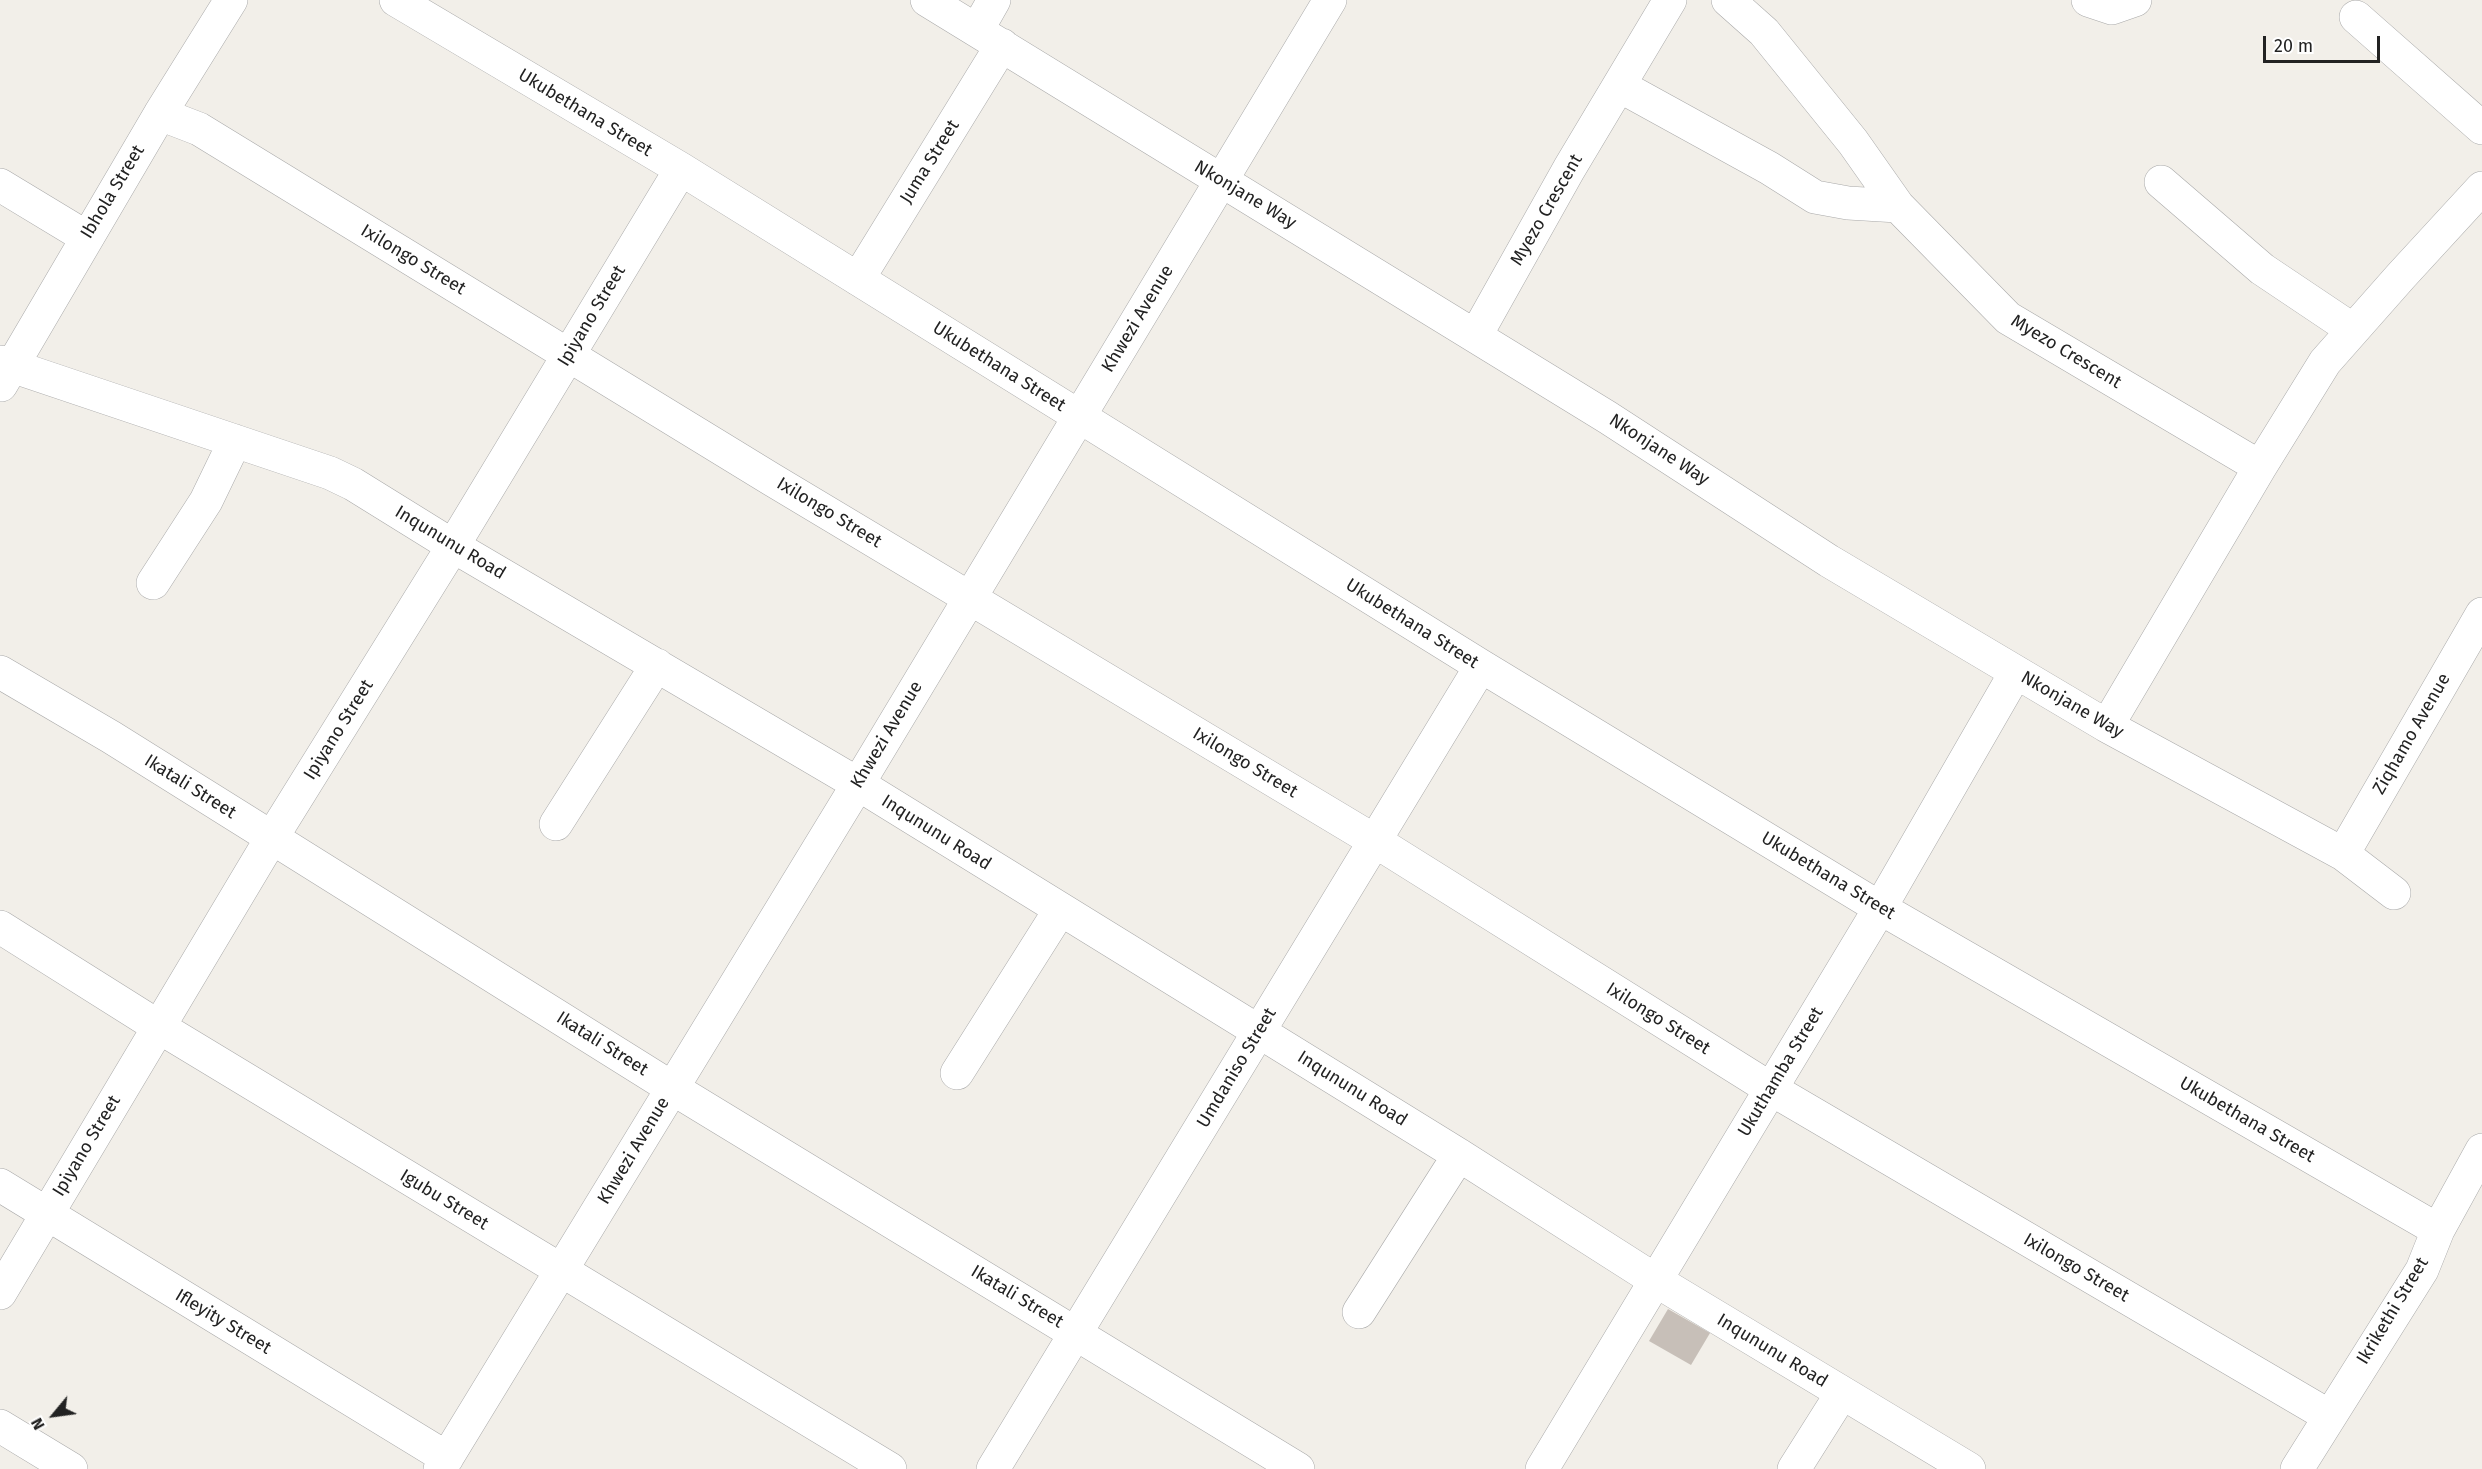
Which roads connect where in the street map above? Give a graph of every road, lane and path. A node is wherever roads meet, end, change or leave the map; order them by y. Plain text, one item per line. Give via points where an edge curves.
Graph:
1 (231, 0) edge
2 (396, 0) edge
3 (927, 0) edge
4 (994, 0) edge
5 (1330, 0) edge
6 (1670, 0) edge
7 (1728, 0) edge
8 (2088, 0) edge
9 (2135, 0) edge
10 (2356, 17) dead end
11 (989, 38) junction
12 (1620, 86) junction
13 (160, 114) junction
14 (2482, 128) edge
15 (681, 169) junction
16 (1221, 180) junction
17 (2161, 182) dead end
18 (0, 185) edge
19 (2482, 188) edge
20 (1898, 206) junction
21 (86, 237) junction
22 (858, 279) junction
23 (2353, 330) junction
24 (1476, 335) junction
25 (568, 355) junction
26 (4, 372) edge
27 (1080, 417) junction
28 (235, 441) junction
29 (2259, 467) junction
30 (453, 546) junction
31 (153, 583) dead end
32 (970, 597) junction
33 (2482, 614) edge
34 (657, 665) junction
35 (1481, 666) junction
36 (0, 672) edge
37 (2016, 672) junction
38 (2107, 726) junction
39 (858, 784) junction
40 (556, 824) dead end
41 (272, 839) junction
42 (1375, 842) junction
43 (2343, 854) junction
44 (2394, 893) dead end
45 (1880, 908) junction
46 (1060, 910) junction
47 (0, 927) edge
48 (159, 1028) junction
49 (1259, 1032) junction
50 (957, 1073) dead end
51 (672, 1088) junction
52 (1771, 1089) junction
53 (2482, 1150) edge
54 (1459, 1155) junction
55 (0, 1185) edge
56 (46, 1214) junction
57 (2438, 1230) junction
58 (561, 1271) junction
59 (1655, 1280) junction
60 (0, 1293) edge
61 (1359, 1312) dead end
62 (1076, 1333) junction
63 (1842, 1393) junction
64 (2329, 1416) junction
65 (0, 1426) edge
66 (444, 1464) edge
67 (71, 1469) edge
68 (890, 1469) edge
69 (993, 1469) edge
70 (1298, 1469) edge
71 (1542, 1469) edge
72 (1794, 1469) edge
73 (1969, 1469) edge
74 (2297, 1469) edge

1 - 13 street, Ibhola Street
2 - 15 street, Ukubethana Street
3 - 11 street, Nkonjane Way
4 - 11 street, Juma Street
5 - 16 street, Khwezi Avenue
6 - 12 street, Myezo Crescent
7 - 20 street, Myezo Crescent via 1764,32 1853,142
8 - 9 street via 2112,8
10 - 14 street
11 - 16 street, Nkonjane Way
11 - 22 street, Juma Street
12 - 20 street via 1815,197
12 - 24 street, Myezo Crescent
13 - 21 street, Ibhola Street
13 - 25 street, Ixilongo Street via 199,129
15 - 22 street, Ukubethana Street
15 - 25 street, Ipiyano Street
16 - 24 street, Nkonjane Way
16 - 27 street, Khwezi Avenue
17 - 23 street via 2262,269
18 - 21 street
19 - 23 street
20 - 29 street, Myezo Crescent via 2008,318
21 - 26 street, Ibhola Street
22 - 27 street, Ukubethana Street
23 - 29 street via 2325,362
24 - 37 street, Nkonjane Way via 1829,561
25 - 30 street, Ipiyano Street
25 - 32 street, Ixilongo Street
26 - 28 street, Inqununu Road
27 - 32 street, Khwezi Avenue
27 - 35 street, Ukubethana Street
28 - 30 street, Inqununu Road via 353,484
28 - 31 street via 206,501
29 - 38 street
30 - 34 street, Inqununu Road
30 - 41 street, Ipiyano Street
32 - 39 street, Khwezi Avenue
32 - 42 street, Ixilongo Street
33 - 43 street, Ziqhamo Avenue
34 - 39 street, Inqununu Road
34 - 40 street
35 - 42 street, Umdaniso Street
35 - 45 street, Ukubethana Street
36 - 41 street, Ikatali Street
37 - 38 street, Nkonjane Way
37 - 45 street, Ukuthamba Street
38 - 43 street, Nkonjane Way
39 - 46 street, Inqununu Road
39 - 51 street, Khwezi Avenue
41 - 48 street, Ipiyano Street
41 - 51 street, Ikatali Street
42 - 49 street, Umdaniso Street
42 - 52 street, Ixilongo Street
43 - 44 street, Nkonjane Way
45 - 52 street, Ukuthamba Street
45 - 57 street, Ukubethana Street
46 - 49 street, Inqununu Road
46 - 50 street
47 - 48 street, Igubu Street
48 - 56 street, Ipiyano Street
48 - 58 street, Igubu Street
49 - 54 street, Inqununu Road
49 - 62 street, Umdaniso Street
51 - 58 street, Khwezi Avenue
51 - 62 street, Ikatali Street
52 - 59 street, Ukuthamba Street
52 - 64 street, Ixilongo Street
53 - 57 street, Ikrikethi Street
54 - 59 street, Inqununu Road
54 - 61 street
55 - 56 street, Ifleyity Street
56 - 60 street, Ipiyano Street
56 - 66 street, Ifleyity Street
57 - 64 street, Ikrikethi Street via 2422,1270
58 - 66 street, Khwezi Avenue
58 - 68 street, Igubu Street
59 - 63 street, Inqununu Road
59 - 71 street, Ukuthamba Street
62 - 69 street, Umdaniso Street
62 - 70 street, Ikatali Street
63 - 72 street, Inqununu Road
63 - 73 street, Inqununu Road
64 - 74 street, Ikrikethi Street
65 - 67 street

